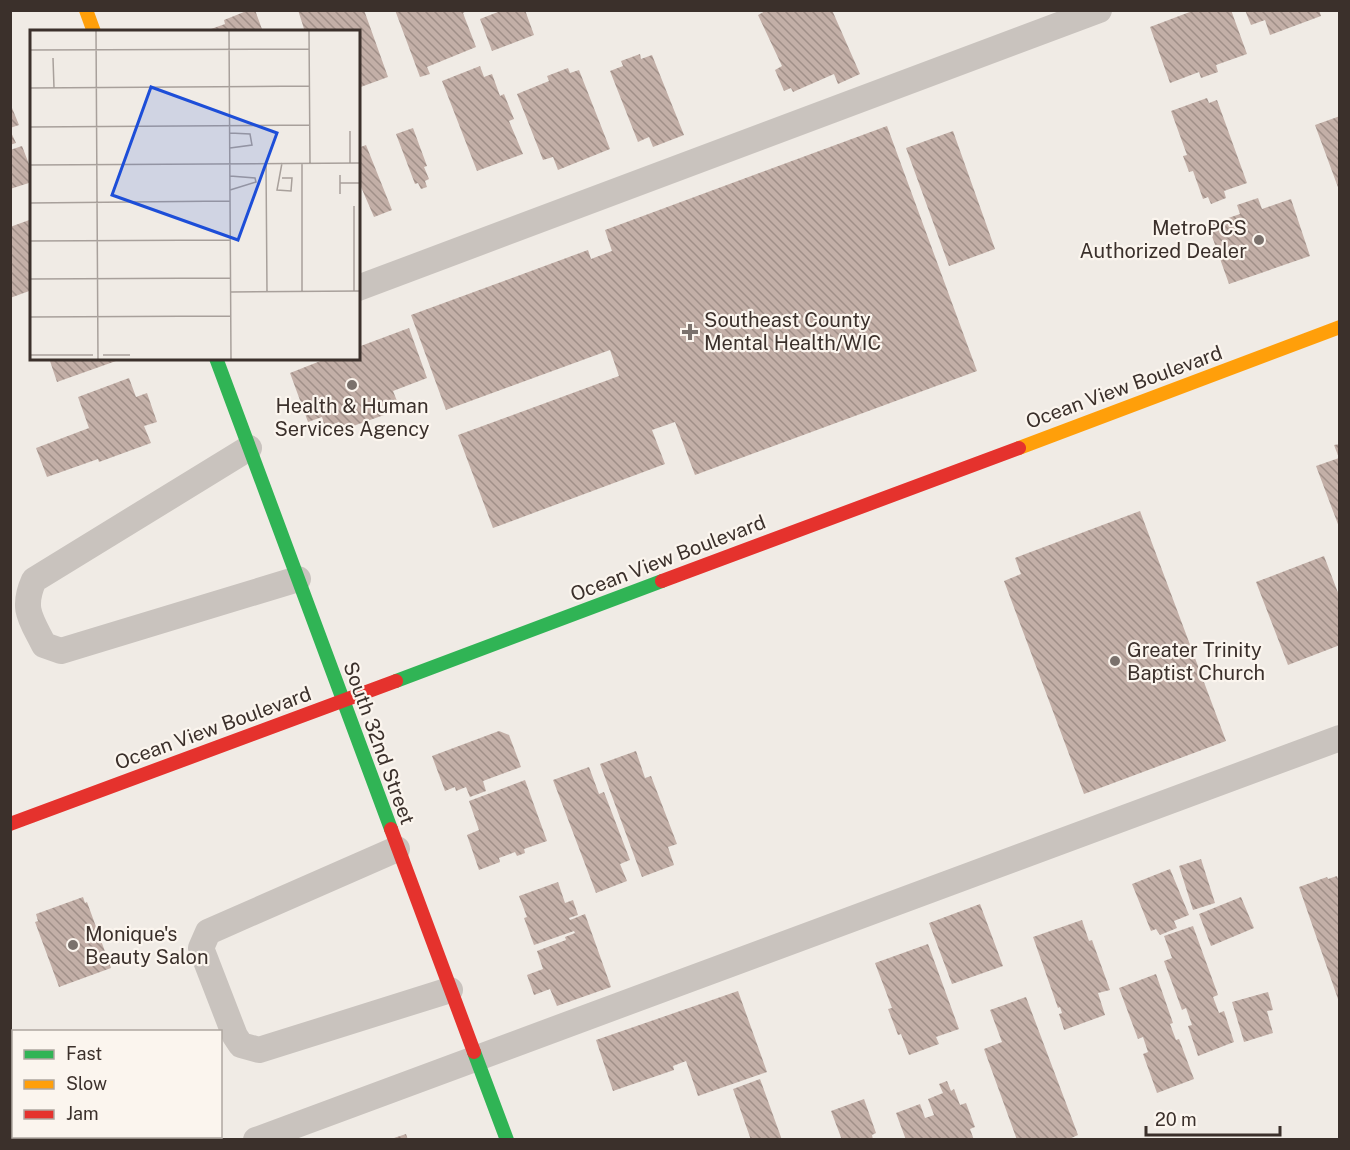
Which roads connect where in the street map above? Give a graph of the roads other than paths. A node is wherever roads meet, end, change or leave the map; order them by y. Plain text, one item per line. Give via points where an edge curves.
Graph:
1 (86, 10) edge
2 (1099, 10) edge
3 (93, 30) edge
4 (360, 287) edge
5 (1340, 327) edge
6 (217, 360) edge
7 (249, 448) junction
8 (297, 579) junction
9 (343, 701) junction
10 (1340, 738) edge
11 (10, 824) edge
12 (397, 849) junction
13 (450, 990) junction
14 (477, 1058) junction
15 (256, 1140) edge
16 (507, 1140) edge

1 - 3 main road
2 - 4 lane
5 - 9 main road, Ocean View Boulevard
6 - 7 main road, South 32nd Street
7 - 8 main road, South 32nd Street
7 - 8 lane via 34,580 28,594 28,614 44,645 61,651
8 - 9 main road, South 32nd Street
9 - 11 main road, Ocean View Boulevard
9 - 12 main road, South 32nd Street
10 - 14 lane
12 - 13 main road, South 32nd Street
12 - 13 lane via 208,932 201,948 235,1036 241,1045 259,1050
13 - 14 main road, South 32nd Street
14 - 15 lane
14 - 16 main road, South 32nd Street

